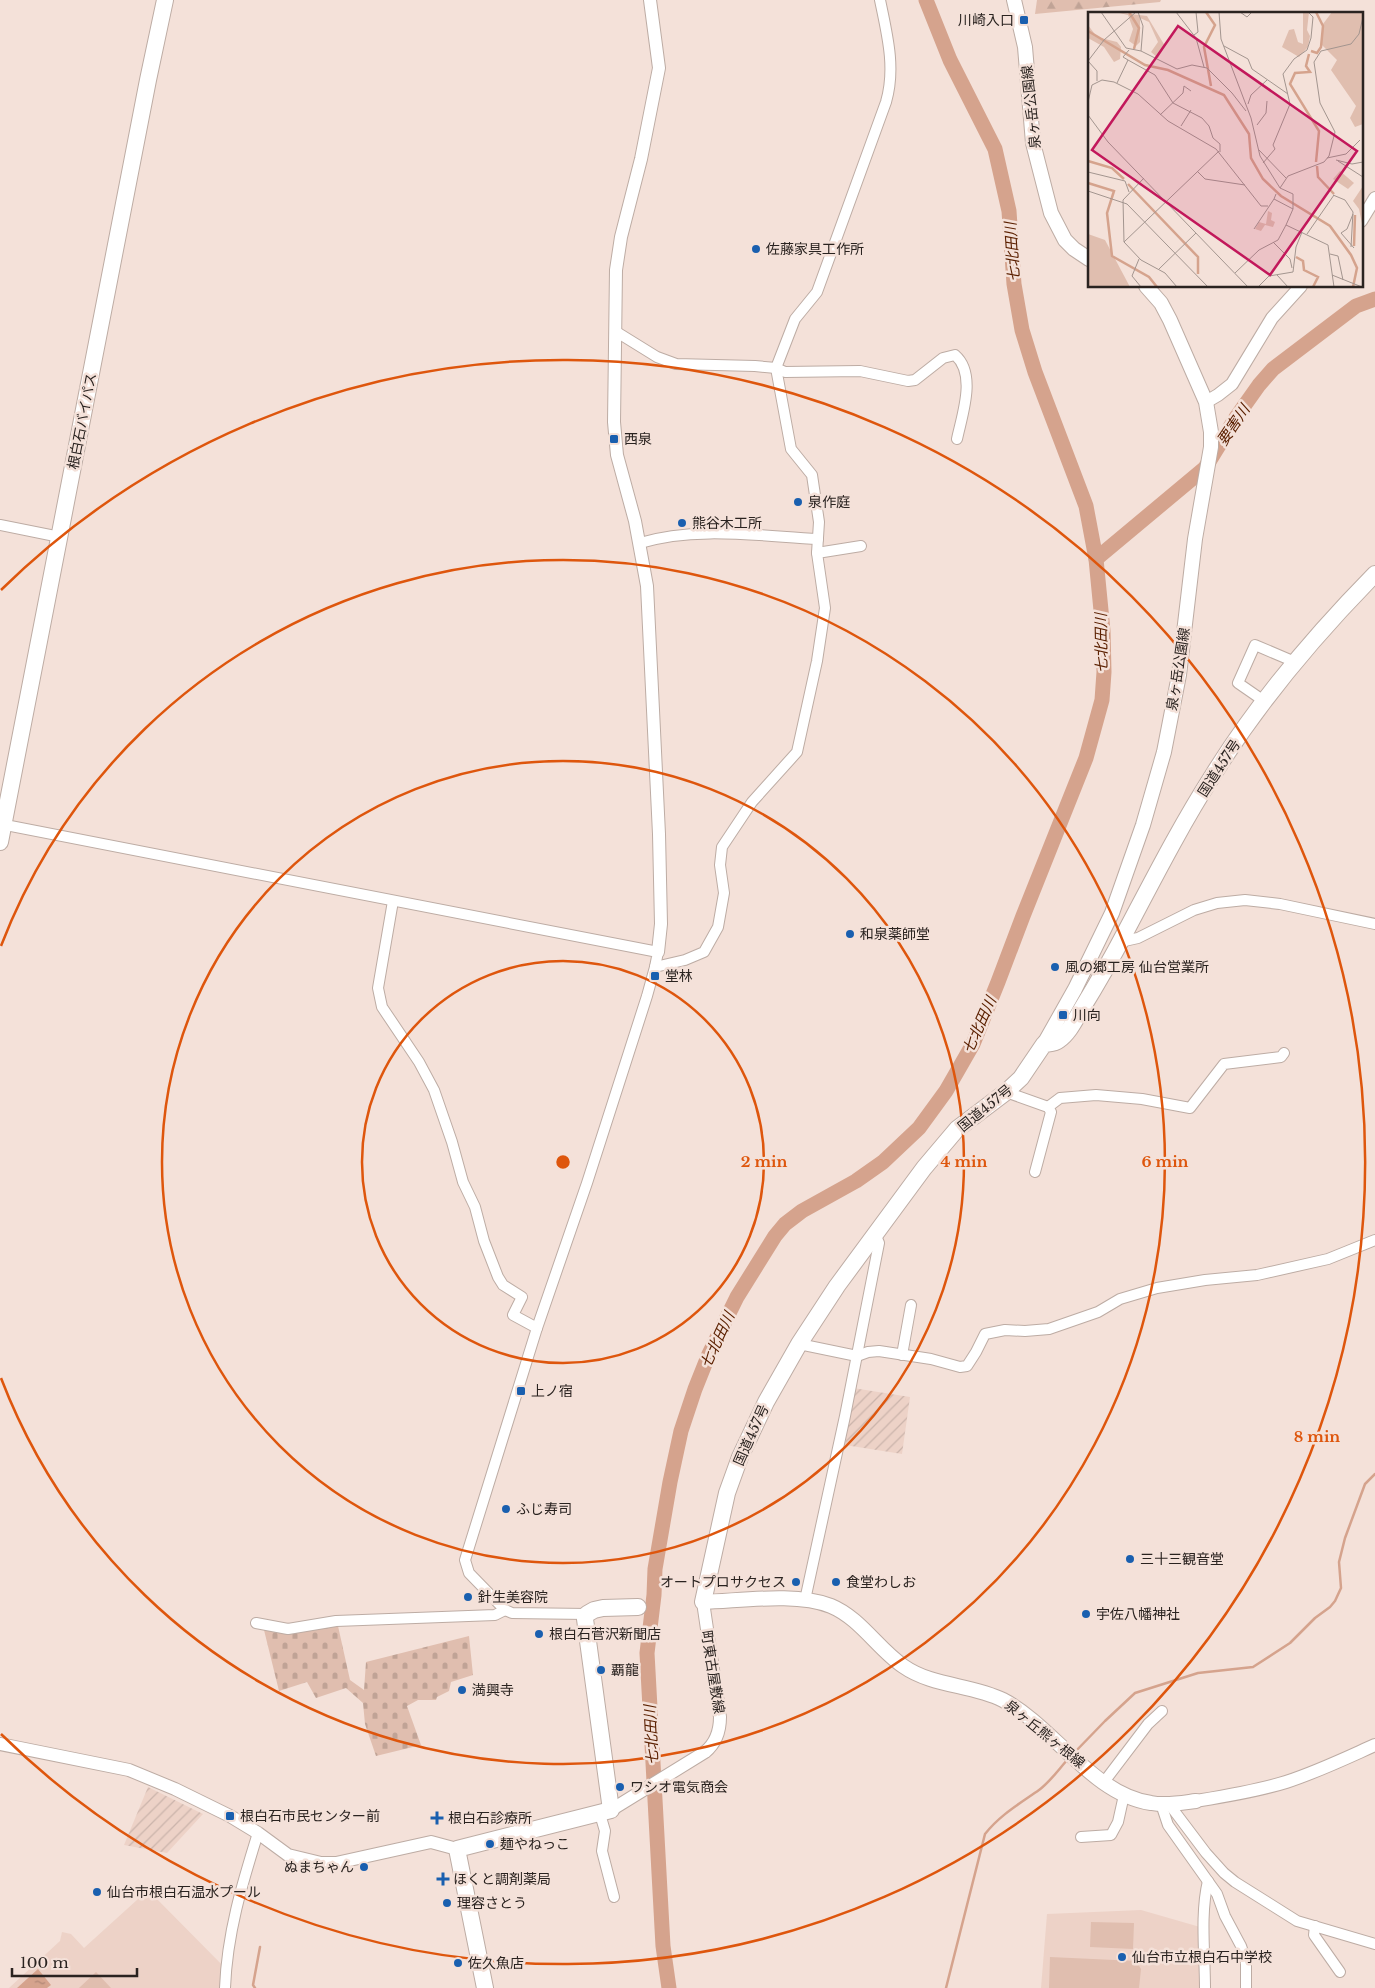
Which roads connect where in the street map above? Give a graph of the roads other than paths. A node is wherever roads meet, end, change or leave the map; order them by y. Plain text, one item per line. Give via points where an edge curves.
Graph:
1 (166, 0) edge
2 (650, 0) edge
3 (880, 0) edge
4 (1014, 0) edge
5 (1375, 198) edge
6 (1362, 219) edge
7 (1088, 258) edge
8 (1148, 288) edge
9 (1299, 288) edge
10 (615, 331) junction
11 (776, 368) junction
12 (1206, 402) junction
13 (957, 439) dead end
14 (0, 525) edge
15 (60, 537) junction
16 (818, 539) junction
17 (640, 543) junction
18 (861, 546) dead end
19 (817, 553) junction
20 (1375, 574) edge
21 (1295, 662) junction
22 (1264, 701) junction
23 (2, 824) edge
24 (0, 842) edge
25 (393, 901) junction
26 (1375, 924) edge
27 (1120, 942) junction
28 (658, 952) junction
29 (655, 967) junction
30 (1044, 1044) junction
31 (1284, 1054) dead end
32 (1006, 1092) junction
33 (1048, 1107) junction
34 (1035, 1172) dead end
35 (876, 1234) junction
36 (1375, 1240) edge
37 (911, 1304) dead end
38 (537, 1328) junction
39 (799, 1344) junction
40 (902, 1355) junction
41 (857, 1356) junction
42 (806, 1600) junction
43 (703, 1602) junction
44 (638, 1607) dead end
45 (505, 1610) junction
46 (587, 1614) junction
47 (256, 1623) dead end
48 (1162, 1711) dead end
49 (0, 1744) edge
50 (1375, 1745) edge
51 (1104, 1782) junction
52 (1124, 1795) junction
53 (1196, 1801) joint
54 (1165, 1804) junction
55 (605, 1812) junction
56 (258, 1833) junction
57 (1081, 1837) dead end
58 (457, 1849) junction
59 (1208, 1882) junction
60 (614, 1897) dead end
61 (1315, 1926) junction
62 (1375, 1944) edge
63 (1340, 1972) dead end
64 (225, 1988) edge
65 (485, 1988) edge
66 (1205, 1988) edge
67 (1246, 1988) edge

1 - 15 highway, 根白石バイパス
2 - 10 street via 659,68 621,237 616,270
3 - 11 street via 890,62 886,102 817,292 795,319
4 - 7 main road, 泉ヶ岳公園線 via 1025,47 1033,143 1051,213 1065,240
5 - 6 street
8 - 12 main road, 泉ヶ岳公園線 via 1170,320
9 - 12 street via 1272,318 1232,384
10 - 11 street via 657,357 676,364
10 - 17 street via 614,434
11 - 13 street via 785,372 860,371 908,381 915,380 943,358 955,355 964,367 966,387
11 - 16 street via 791,449 812,475
12 - 30 main road, 泉ヶ岳公園線 via 1211,447 1195,539 1179,675 1164,752 1112,913
14 - 15 street
15 - 23 highway, 根白石バイパス
16 - 17 street via 688,533
16 - 19 street
17 - 28 street via 647,586 659,834
18 - 19 street
19 - 29 street via 825,608 797,752 752,802 722,846 720,866 724,893 720,918 704,952
20 - 21 highway, 国道457号 via 1326,624
21 - 22 highway, 国道457号
21 - 22 street via 1255,644 1238,683
22 - 27 highway, 国道457号 via 1213,775
23 - 24 highway, 根白石バイパス
23 - 25 street
25 - 28 street
25 - 38 street via 378,988 379,999 434,1090 498,1277 503,1285 522,1297 513,1315
26 - 27 street via 1245,900 1217,902 1138,938
27 - 30 highway, 国道457号 via 1069,1029 1060,1040
28 - 29 street
29 - 38 street
30 - 32 highway, 国道457号 via 1021,1078
31 - 33 street via 1282,1057 1224,1064 1190,1108 1096,1095 1060,1098
32 - 33 street
32 - 35 highway, 国道457号 via 958,1129 924,1168
33 - 34 street via 1051,1112
35 - 39 highway, 国道457号 via 836,1286
35 - 41 street via 879,1243
36 - 40 street via 1328,1259 1272,1272 1157,1288 1120,1299 1098,1312 1049,1329 1004,1330 985,1334 967,1366
37 - 40 street
38 - 45 street via 465,1560 469,1573
39 - 41 street
39 - 43 highway, 国道457号 via 740,1457 727,1493
40 - 41 street via 879,1351
41 - 42 street
42 - 43 main road, 泉ヶ丘熊ヶ根線
42 - 51 main road, 泉ヶ丘熊ヶ根線 via 841,1612 893,1659 918,1675 979,1690 1005,1701
43 - 55 street, 町東古屋敷線 via 720,1725 716,1738 710,1748 693,1760
44 - 46 highway via 604,1608
45 - 46 street via 512,1613
45 - 47 street via 495,1615 354,1620 288,1629
46 - 55 highway
48 - 51 street via 1148,1724
49 - 56 street via 129,1770 175,1788
50 - 53 street via 1286,1782
51 - 52 main road, 泉ヶ丘熊ヶ根線
52 - 54 main road, 泉ヶ丘熊ヶ根線 via 1135,1800
52 - 57 street via 1118,1822 1111,1835
53 - 54 main road, 泉ヶ丘熊ヶ根線
54 - 59 street via 1168,1825
54 - 61 street via 1224,1873 1297,1921
55 - 58 highway
55 - 60 street via 602,1851
56 - 58 street via 288,1855 321,1863 336,1863 431,1842
56 - 64 street via 231,1931
58 - 65 highway
59 - 66 street via 1204,1910
59 - 67 street via 1241,1946 1246,1961
61 - 62 street
61 - 63 street via 1314,1935

